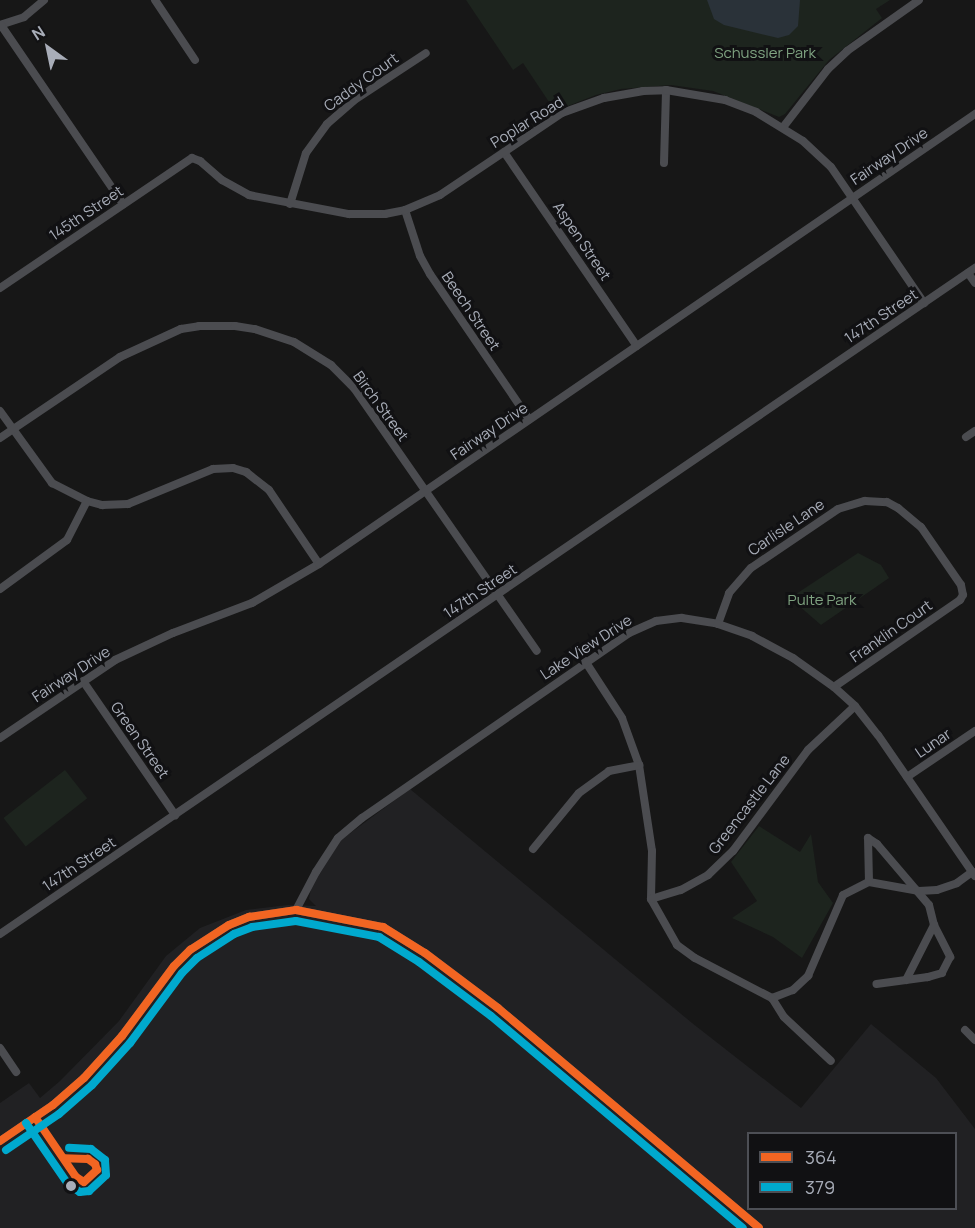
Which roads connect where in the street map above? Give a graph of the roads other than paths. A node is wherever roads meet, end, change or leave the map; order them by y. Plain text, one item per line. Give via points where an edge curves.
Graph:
1 (44, 0) edge
2 (155, 0) edge
3 (919, 0) edge
4 (0, 25) edge
5 (426, 53) dead end
6 (195, 60) dead end
7 (666, 90) junction
8 (975, 114) edge
9 (784, 126) junction
10 (504, 152) junction
11 (187, 160) joint
12 (664, 163) dead end
13 (852, 197) junction
14 (123, 204) junction
15 (290, 204) junction
16 (405, 210) junction
17 (972, 271) edge
18 (975, 283) edge
19 (0, 288) edge
20 (924, 303) junction
21 (637, 346) junction
22 (0, 411) edge
23 (529, 419) junction
24 (13, 430) junction
25 (975, 431) edge
26 (966, 437) dead end
27 (0, 438) edge
28 (425, 491) junction
29 (87, 501) junction
30 (319, 564) junction
31 (0, 589) edge
32 (963, 595) joint
33 (497, 596) junction
34 (718, 624) junction
35 (537, 651) dead end
36 (585, 661) junction
37 (83, 681) junction
38 (834, 687) junction
39 (855, 706) junction
40 (975, 731) edge
41 (0, 738) edge
42 (639, 765) junction
43 (907, 777) junction
44 (175, 815) junction
45 (533, 849) dead end
46 (974, 873) edge
47 (869, 882) junction
48 (919, 891) junction
49 (651, 899) junction
50 (296, 910) junction
51 (934, 925) junction
52 (0, 934) edge
53 (906, 980) junction
54 (876, 984) dead end
55 (772, 998) junction
56 (965, 1030) dead end
57 (975, 1040) edge
58 (0, 1048) edge
59 (831, 1061) dead end
60 (16, 1072) dead end
61 (0, 1141) edge
62 (759, 1228) edge

1 - 4 street via 24,17
2 - 6 street
3 - 9 street via 847,51
4 - 14 street
5 - 15 street, Caddy Court via 353,101 327,124 306,153
7 - 9 street, Poplar Road via 726,100
7 - 10 street, Poplar Road via 583,104 544,124
7 - 12 street
8 - 13 street, Fairway Drive
9 - 13 street, Poplar Road via 819,155
10 - 16 street, Poplar Road via 440,195
10 - 21 street, Aspen Street
11 - 14 street, 145th Street
11 - 15 street, Poplar Road via 200,160 222,180 249,195
13 - 20 street, Poplar Road
13 - 21 street, Fairway Drive
14 - 19 street, 145th Street
15 - 16 street, Poplar Road via 366,216
16 - 23 street, Beech Street via 430,274
17 - 18 street
17 - 20 street, 147th Street
20 - 33 street, 147th Street
21 - 23 street, Fairway Drive
22 - 24 street
23 - 28 street, Fairway Drive
24 - 27 street, Birch Street
24 - 28 street, Birch Street via 120,357 159,337 199,326 255,328 305,347 345,377
24 - 29 street via 52,483
25 - 26 street
28 - 30 street, Fairway Drive
28 - 33 street, Birch Street
29 - 30 street via 128,504 213,469 240,470 263,483
29 - 31 street via 67,540
30 - 37 street, Fairway Drive via 252,603 173,633 115,660
32 - 34 street, Carlisle Lane via 961,585 910,515 887,502 865,501 838,509 751,568 729,593
32 - 38 street, Franklin Court
33 - 35 street, Birch Street
33 - 44 street, 147th Street
34 - 36 street, Lake View Drive via 682,618 656,621
34 - 38 street, Lake View Drive via 774,647
36 - 42 street via 622,718
36 - 50 street, Lake View Drive via 338,838
37 - 41 street, Fairway Drive
37 - 44 street, Green Street
38 - 39 street, Lake View Drive
39 - 43 street, Lake View Drive
39 - 49 street, Greencastle Lane via 808,750 733,851 708,875 681,890
40 - 43 street, Lunar
42 - 45 street via 609,771 579,793
42 - 49 street via 652,851
43 - 46 street, Lake View Drive
44 - 52 street, 147th Street
46 - 48 street via 950,886
47 - 48 street
47 - 48 street via 868,838
47 - 55 street via 843,895 808,976 794,990
48 - 51 street via 929,905
49 - 55 street via 677,945
50 - 61 street via 249,917 190,950 84,1078
50 - 62 street via 383,927 425,953 485,998
51 - 53 street
51 - 53 street via 950,957 947,966 942,973
53 - 54 street
55 - 59 street via 784,1017
56 - 57 street
58 - 60 street

